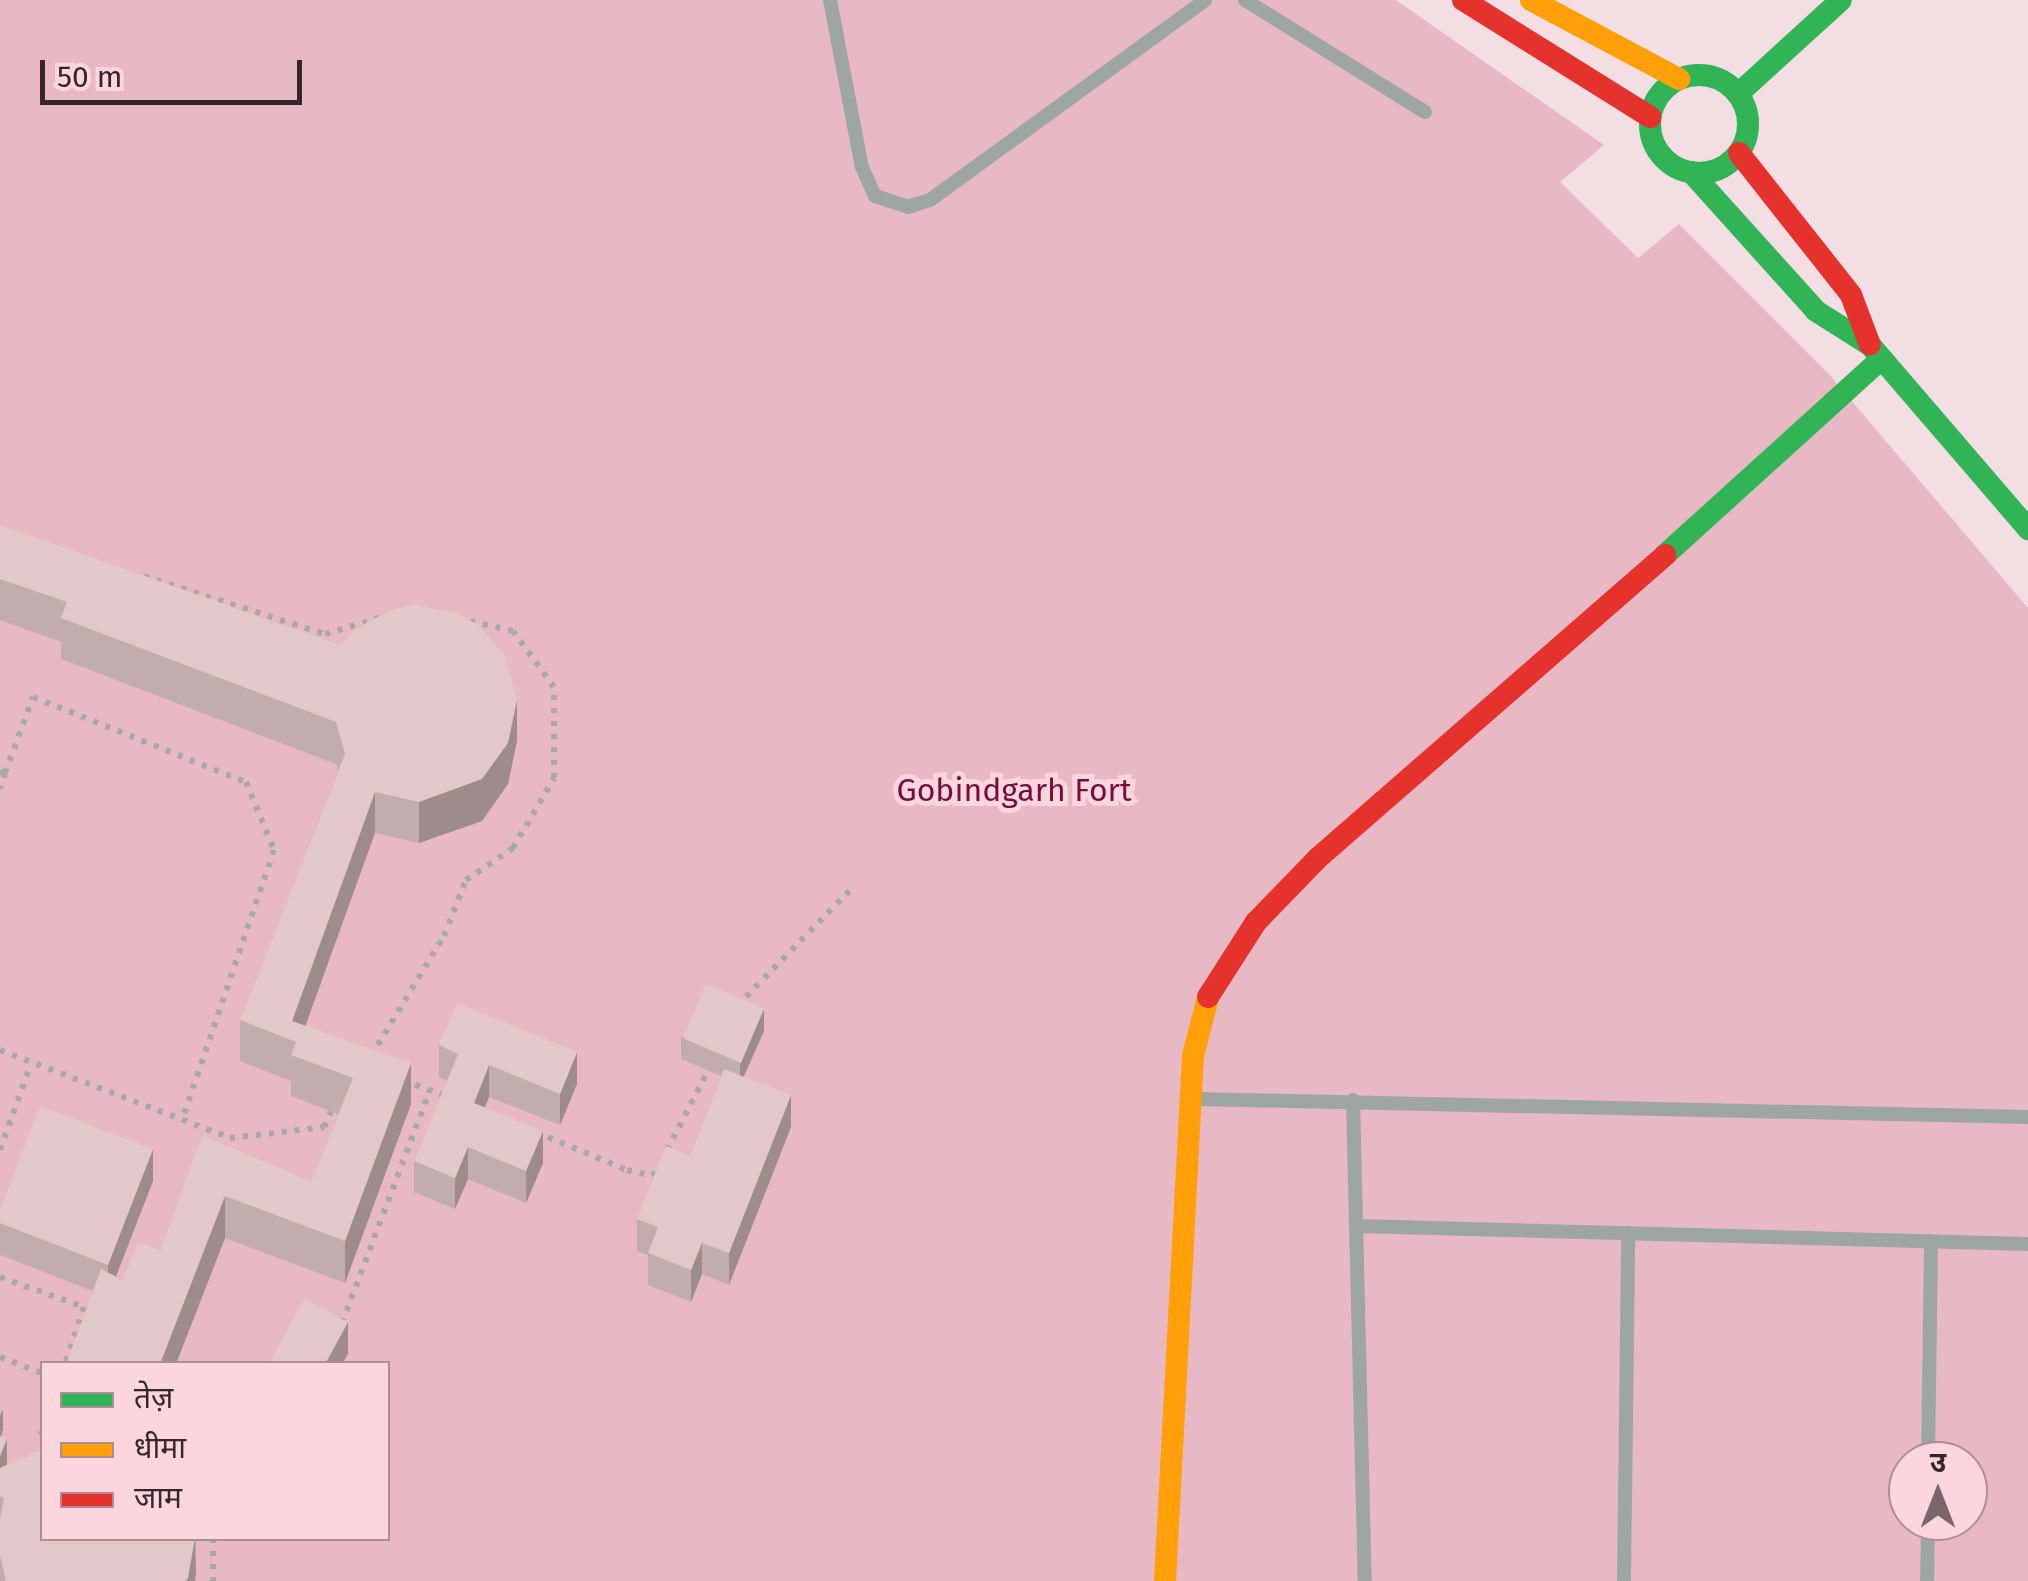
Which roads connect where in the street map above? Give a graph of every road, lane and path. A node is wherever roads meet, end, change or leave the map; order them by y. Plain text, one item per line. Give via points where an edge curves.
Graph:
1 (830, 0) edge
2 (1205, 0) edge
3 (1245, 0) edge
4 (1463, 0) edge
5 (1531, 0) edge
6 (1841, 0) edge
7 (1679, 79) junction
8 (1738, 94) junction
9 (1424, 112) dead end
10 (1650, 117) junction
11 (1739, 152) junction
12 (1692, 172) junction
13 (1875, 352) junction
14 (2028, 530) edge
15 (126, 570) edge
16 (398, 614) edge
17 (454, 617) edge
18 (2, 772) edge
19 (0, 788) edge
20 (851, 889) dead end
21 (732, 1017) edge
22 (0, 1050) edge
23 (30, 1066) junction
24 (381, 1071) edge
25 (708, 1071) dead end
26 (398, 1078) edge
27 (430, 1090) junction
28 (452, 1099) edge
29 (1190, 1099) junction
30 (1353, 1100) junction
31 (331, 1111) dead end
32 (2028, 1117) edge
33 (182, 1120) junction
34 (522, 1126) edge
35 (0, 1150) edge
36 (1356, 1226) junction
37 (1628, 1233) junction
38 (1931, 1241) junction
39 (2028, 1244) edge
40 (0, 1277) edge
41 (325, 1316) edge
42 (0, 1357) edge
43 (66, 1361) edge
44 (40, 1372) edge
45 (1928, 1441) edge
46 (213, 1541) edge
47 (1928, 1541) edge
48 (213, 1581) edge
49 (1166, 1581) edge
50 (1365, 1581) edge
51 (1624, 1581) edge
52 (1927, 1581) edge

1 - 2 lane via 862,167 875,196 908,207 930,200
3 - 9 lane
4 - 10 street
5 - 7 street
6 - 8 street
7 - 8 street via 1713,77
7 - 10 street via 1656,100
8 - 11 street via 1748,126
10 - 12 street via 1664,158
11 - 12 street via 1725,166
11 - 13 street via 1851,294
12 - 13 street via 1816,311
13 - 14 street
13 - 29 street via 1562,649 1318,858 1256,922 1210,991
15 - 16 path via 325,634 380,613
17 - 24 path via 513,632 554,687 554,778 513,848 466,880 444,936 365,1065
18 - 19 path
18 - 33 path via 34,697 246,782 274,850
20 - 21 path via 777,960
22 - 23 path
23 - 33 path
23 - 35 path
25 - 34 path via 653,1176
26 - 27 path
27 - 28 path
27 - 41 path via 344,1323
29 - 30 lane
29 - 49 street
30 - 32 lane
30 - 36 lane
31 - 33 path via 324,1127 230,1138
36 - 37 lane
36 - 50 lane
37 - 38 lane
37 - 51 lane
38 - 39 lane
38 - 45 lane
40 - 43 path via 84,1307
42 - 44 path
46 - 48 path
47 - 52 lane

